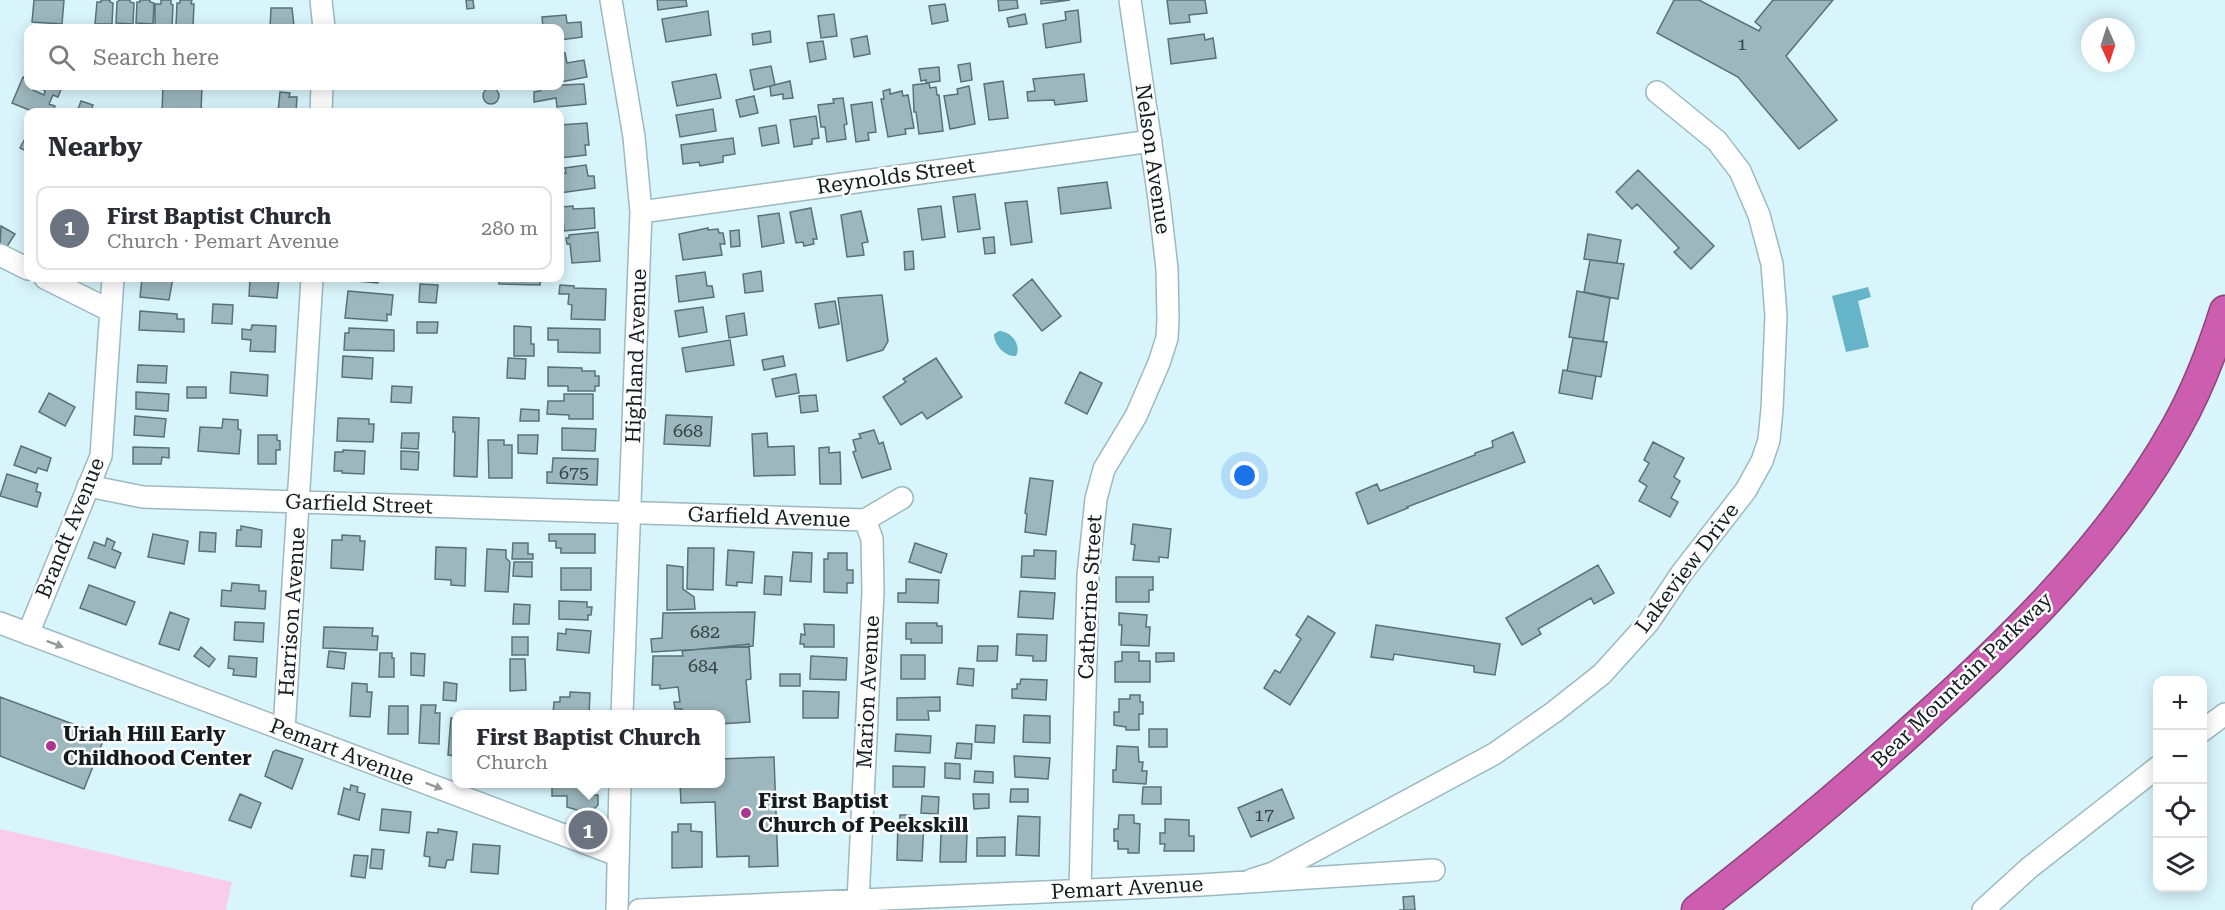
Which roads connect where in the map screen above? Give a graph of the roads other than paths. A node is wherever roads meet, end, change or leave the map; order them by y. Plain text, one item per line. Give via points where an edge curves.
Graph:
1 (321, 0) edge
2 (610, 0) edge
3 (1130, 0) edge
4 (324, 24) edge
5 (322, 90) edge
6 (1657, 92) dead end
7 (321, 108) edge
8 (1151, 141) junction
9 (641, 212) junction
10 (0, 255) edge
11 (24, 267) edge
12 (53, 282) edge
13 (113, 282) edge
14 (312, 282) edge
15 (111, 311) junction
16 (2225, 311) edge
17 (1168, 319) joint
18 (88, 486) junction
19 (902, 498) dead end
20 (298, 502) junction
21 (630, 513) junction
22 (865, 520) junction
23 (0, 622) edge
24 (28, 634) junction
25 (622, 710) edge
26 (2225, 714) edge
27 (284, 730) junction
28 (2203, 730) edge
29 (2153, 770) edge
30 (620, 788) edge
31 (617, 855) junction
32 (1434, 870) dead end
33 (1251, 880) junction
34 (1080, 890) junction
35 (858, 901) junction
36 (617, 910) edge
37 (639, 910) edge
38 (1697, 910) edge
39 (1983, 910) edge

1 - 4 street
2 - 9 street, Highland Avenue via 634,136
3 - 8 street, Nelson Avenue
5 - 7 street
6 - 33 street, Lakeview Drive via 1717,141 1740,171 1759,215 1772,264 1776,316 1772,409 1762,461 1746,490 1648,623 1602,674 1494,754 1274,873
8 - 9 street, Reynolds Street
8 - 17 street, Nelson Avenue via 1167,269
9 - 21 street, Highland Avenue
10 - 11 street
12 - 15 street
13 - 15 street, Brandt Avenue
14 - 20 street, Harrison Avenue
15 - 18 street, Brandt Avenue via 101,456
16 - 38 highway, Bear Mountain Parkway via 2200,381 2164,448 2119,514 2058,588 1893,748
17 - 34 street, Catherine Street via 1160,363 1136,416 1104,469 1096,499 1088,576
18 - 20 street, Garfield Street via 143,497
18 - 24 street, Brandt Avenue
19 - 22 street, Garfield Avenue
20 - 21 street, Garfield Street
20 - 27 street, Harrison Avenue
21 - 22 street, Garfield Avenue
21 - 25 street, Highland Avenue
22 - 35 street, Marion Avenue via 872,539 873,592
23 - 24 street, Pemart Avenue
24 -> 27 street, Pemart Avenue
26 - 28 street
27 -> 31 street, Pemart Avenue
29 - 39 street via 2029,868
30 - 31 street
31 - 36 street
32 - 33 street, Pemart Avenue
33 - 34 street, Pemart Avenue
34 - 35 street, Pemart Avenue
35 - 37 street, Pemart Avenue

